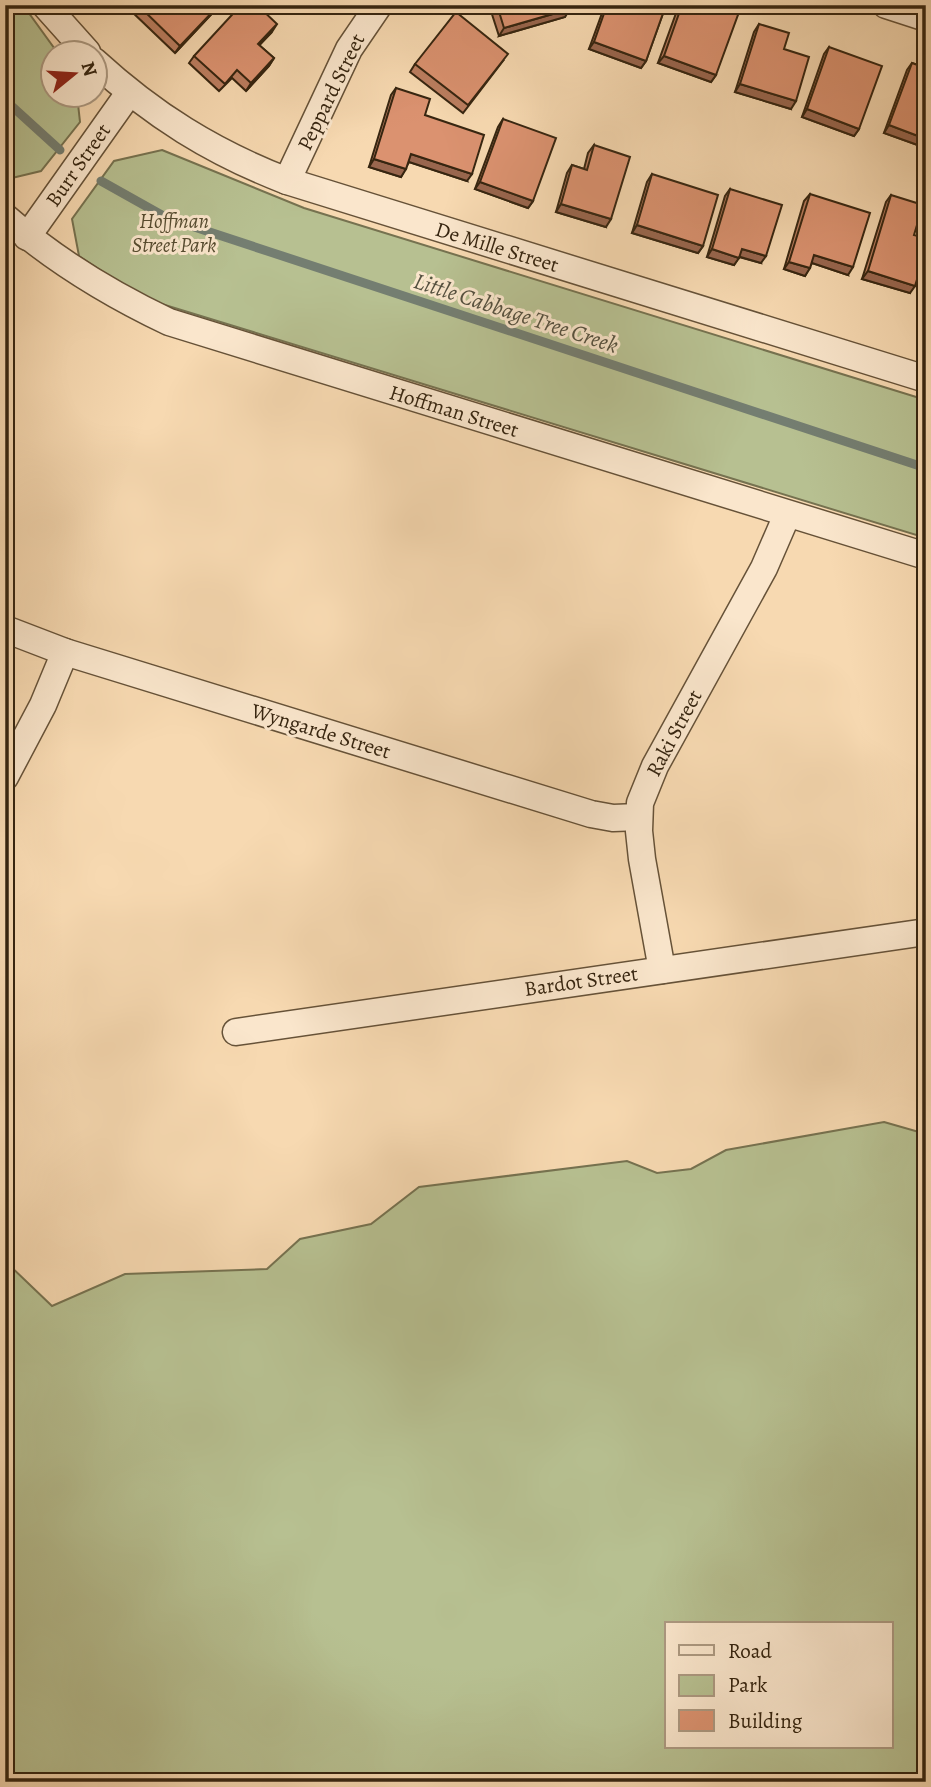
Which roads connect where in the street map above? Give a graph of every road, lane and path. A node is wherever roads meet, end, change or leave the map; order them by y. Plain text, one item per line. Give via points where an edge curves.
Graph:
1 (46, 5) edge
2 (379, 5) edge
3 (886, 5) edge
4 (926, 18) edge
5 (75, 38) edge
6 (108, 74) edge
7 (129, 93) junction
8 (287, 181) junction
9 (5, 217) edge
10 (27, 237) junction
11 (926, 379) edge
12 (788, 515) junction
13 (926, 556) edge
14 (5, 629) edge
15 (65, 652) junction
16 (5, 777) edge
17 (639, 817) junction
18 (926, 932) edge
19 (662, 970) junction
20 (236, 1032) dead end

1 - 5 street
2 - 8 street, Peppard Street via 349,49
3 - 4 street
6 - 7 street, De Mille Street
7 - 8 street, De Mille Street via 208,146
7 - 10 street, Burr Street
8 - 11 street, De Mille Street
9 - 10 street, Hoffman Street
10 - 12 street, Hoffman Street via 121,299 169,322
12 - 13 street, Hoffman Street
12 - 17 street, Raki Street via 764,568 655,766
14 - 15 street, Wyngarde Street
15 - 16 street
15 - 17 street, Wyngarde Street via 591,814
17 - 19 street, Raki Street
18 - 19 street, Bardot Street
19 - 20 street, Bardot Street

